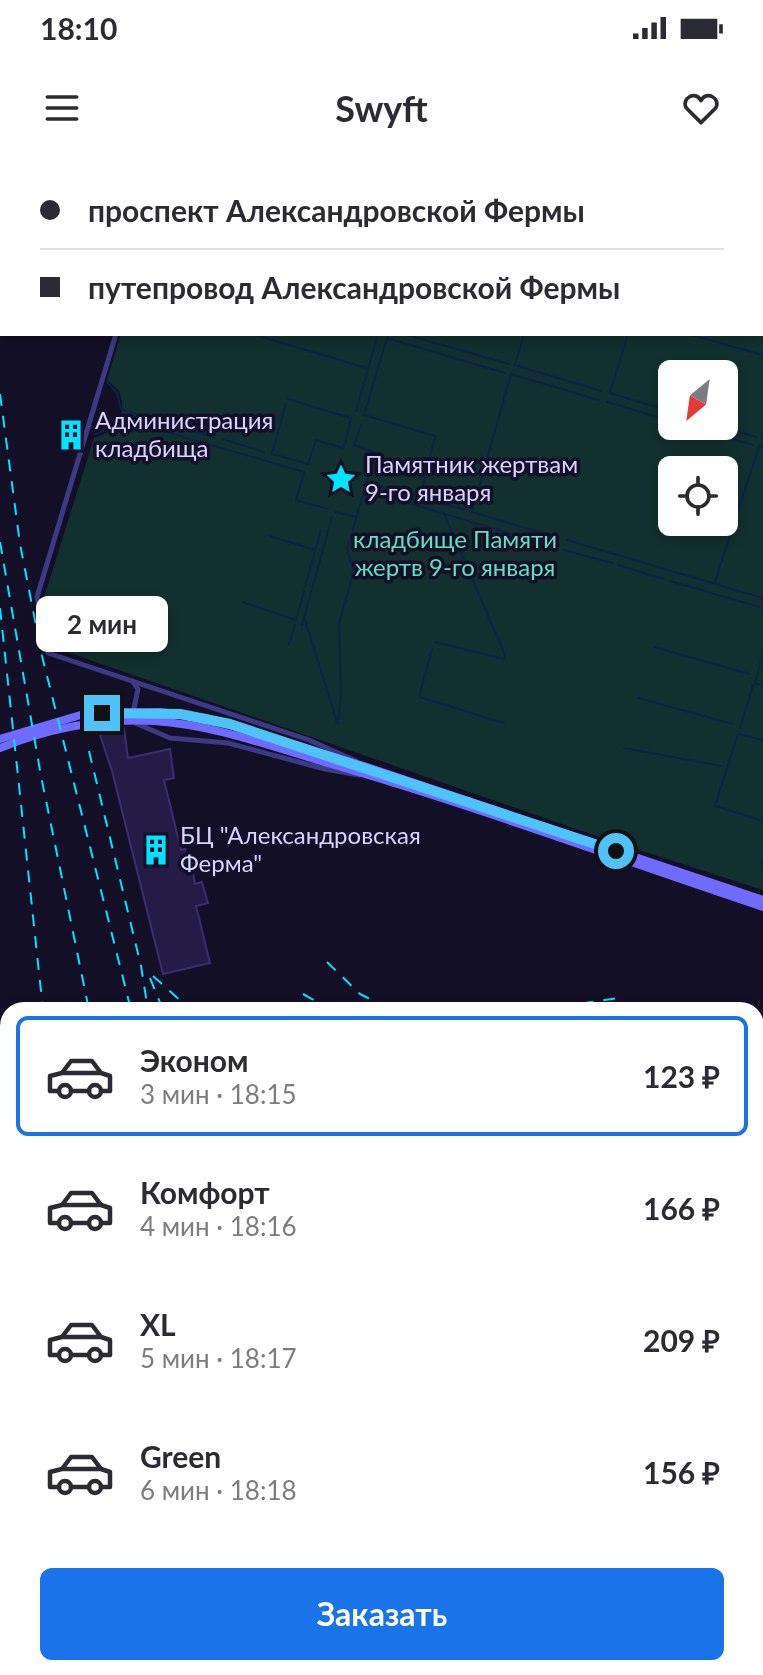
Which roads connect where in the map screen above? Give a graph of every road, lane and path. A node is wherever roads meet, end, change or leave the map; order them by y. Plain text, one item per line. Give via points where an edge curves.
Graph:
1 (115, 336) edge
2 (132, 680) junction
3 (155, 688) junction
4 (137, 695) junction
5 (190, 720) junction
6 (0, 739) edge
7 (0, 748) edge
8 (307, 752) junction
9 (364, 766) junction
10 (371, 775) junction
11 (763, 900) edge
12 (763, 907) edge

1 - 2 street via 37,597 48,653
2 - 3 street
2 - 4 street
3 - 4 street
3 - 9 street via 325,746
4 - 10 street via 132,722 154,732
5 - 6 main road via 138,711 84,714
5 - 7 main road via 98,722
5 - 8 main road via 230,724
8 - 9 main road
8 - 10 main road
9 - 11 main road
10 - 12 main road

